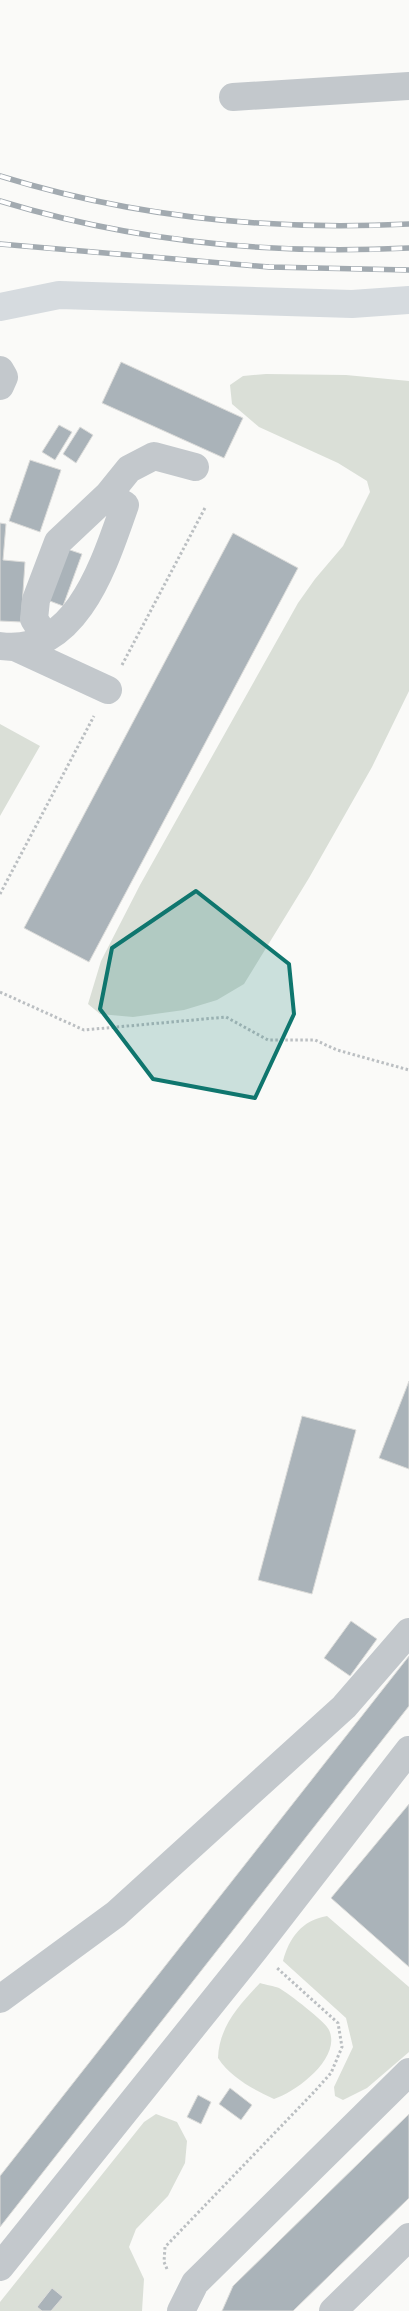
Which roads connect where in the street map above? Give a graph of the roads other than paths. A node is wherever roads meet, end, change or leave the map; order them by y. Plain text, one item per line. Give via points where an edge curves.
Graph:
1 (409, 86) edge
2 (233, 97) dead end
3 (409, 300) edge
4 (0, 307) edge
5 (0, 370) edge
6 (0, 386) edge
7 (195, 467) dead end
8 (108, 496) junction
9 (46, 638) junction
10 (8, 647) edge
11 (108, 690) road end
12 (409, 1632) edge
13 (409, 1750) edge
14 (0, 1998) edge
15 (409, 2072) edge
16 (409, 2237) edge
17 (0, 2267) edge
18 (181, 2311) edge
19 (332, 2311) edge

1 - 2 lane
3 - 4 main road via 352,304 59,295
5 - 6 lane via 4,377
7 - 8 lane via 154,456 129,469
8 - 9 lane via 58,542 36,600 34,619
8 - 9 lane via 125,504 102,570 70,620
9 - 10 lane
10 - 11 lane
12 - 14 lane via 344,1707 116,1914
13 - 17 lane via 255,1949
15 - 18 lane via 195,2283
16 - 19 lane

